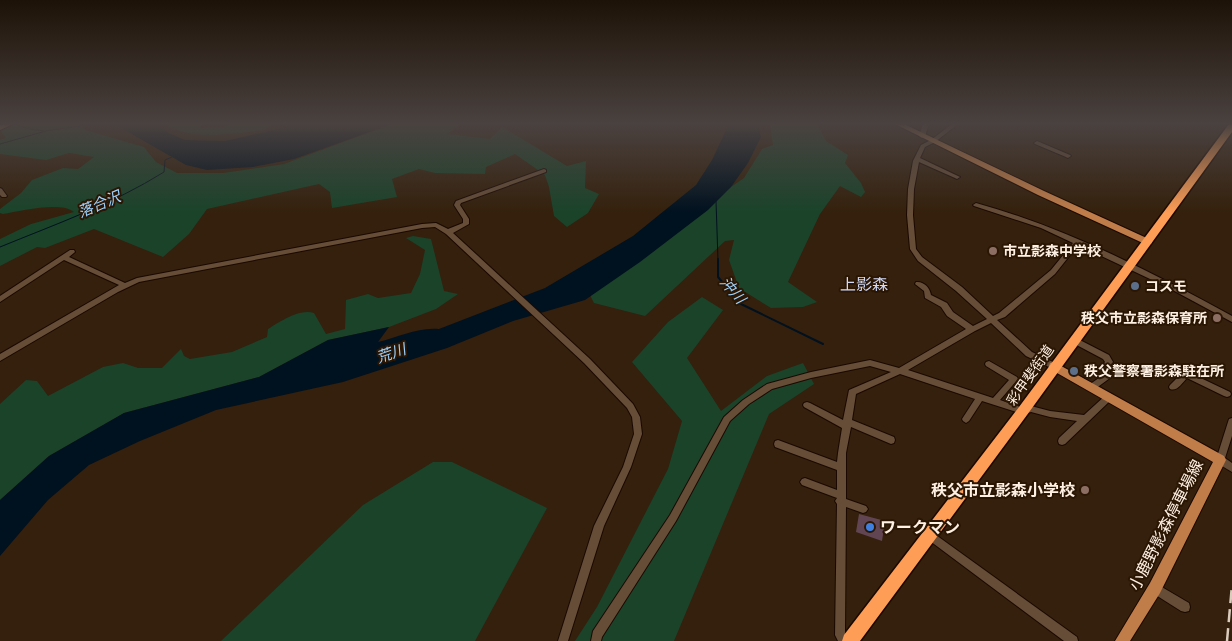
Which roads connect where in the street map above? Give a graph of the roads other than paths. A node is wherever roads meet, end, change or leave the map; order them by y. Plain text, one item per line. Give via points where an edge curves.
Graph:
1 (919, 154) edge
2 (960, 154) edge
3 (1063, 154) edge
4 (1212, 154) edge
5 (1068, 156) dead end
6 (917, 159) junction
7 (544, 170) dead end
8 (957, 177) dead end
9 (976, 205) dead end
10 (448, 232) junction
11 (1077, 242) junction
12 (1148, 242) junction
13 (72, 252) dead end
14 (63, 257) junction
15 (1128, 266) junction
16 (919, 284) dead end
17 (124, 285) junction
18 (0, 299) edge
19 (1232, 319) edge
20 (992, 320) junction
21 (972, 329) junction
22 (1074, 340) junction
23 (0, 358) edge
24 (989, 364) dead end
25 (1054, 366) junction
26 (900, 371) junction
27 (1092, 387) junction
28 (1173, 387) dead end
29 (1227, 394) dead end
30 (980, 397) junction
31 (1109, 397) junction
32 (994, 402) junction
33 (807, 406) dead end
34 (1023, 411) junction
35 (966, 420) dead end
36 (1085, 420) junction
37 (1232, 422) edge
38 (847, 424) junction
39 (891, 440) dead end
40 (1062, 441) dead end
41 (778, 444) dead end
42 (1220, 460) junction
43 (841, 467) junction
44 (1232, 468) edge
45 (805, 482) dead end
46 (840, 498) junction
47 (863, 509) dead end
48 (929, 535) junction
49 (1155, 588) junction
50 (1185, 607) dead end
51 (563, 641) edge
52 (596, 641) edge
53 (845, 641) edge
54 (850, 641) edge
55 (1074, 641) edge
56 (1122, 641) edge

1 - 6 street
2 - 12 main road
3 - 5 street
4 - 12 highway, 彩甲斐街道
6 - 8 street
6 - 20 street via 911,189 913,249 920,259
7 - 10 street via 458,202 466,224
9 - 11 street
10 - 17 street via 436,225 422,226 155,276
10 - 51 street via 587,361 630,406 636,417 638,434 627,467 599,526
11 - 15 street
11 - 20 street via 1053,272
12 - 15 highway, 彩甲斐街道
13 - 14 street
14 - 17 street
14 - 18 street
15 - 19 street
15 - 22 highway, 彩甲斐街道
16 - 21 street via 927,290 928,296
17 - 23 street
20 - 21 street
20 - 25 street via 1029,354
21 - 26 street
22 - 25 highway, 彩甲斐街道
22 - 27 street via 1106,357 1109,362 1107,376
24 - 32 street via 1014,379
25 - 27 main road, 小鹿野影森停車場線
25 - 34 highway, 彩甲斐街道
26 - 30 street
26 - 38 street via 852,392
26 - 52 street via 870,363 851,366 770,386 746,402 727,419 673,518
27 - 31 main road, 小鹿野影森停車場線
28 - 29 street via 1186,374
30 - 32 street
30 - 35 street
31 - 36 street
31 - 42 main road, 小鹿野影森停車場線
32 - 34 street
33 - 38 street
34 - 36 street via 1031,409
34 - 48 highway, 彩甲斐街道
36 - 40 street
37 - 42 street
38 - 39 street
38 - 43 street
41 - 43 street
42 - 44 street
42 - 49 main road, 小鹿野影森停車場線
43 - 46 street
45 - 46 street
46 - 47 street
46 - 53 street via 840,635
48 - 54 highway, 彩甲斐街道
48 - 55 street
49 - 50 street
49 - 56 main road, 小鹿野影森停車場線

